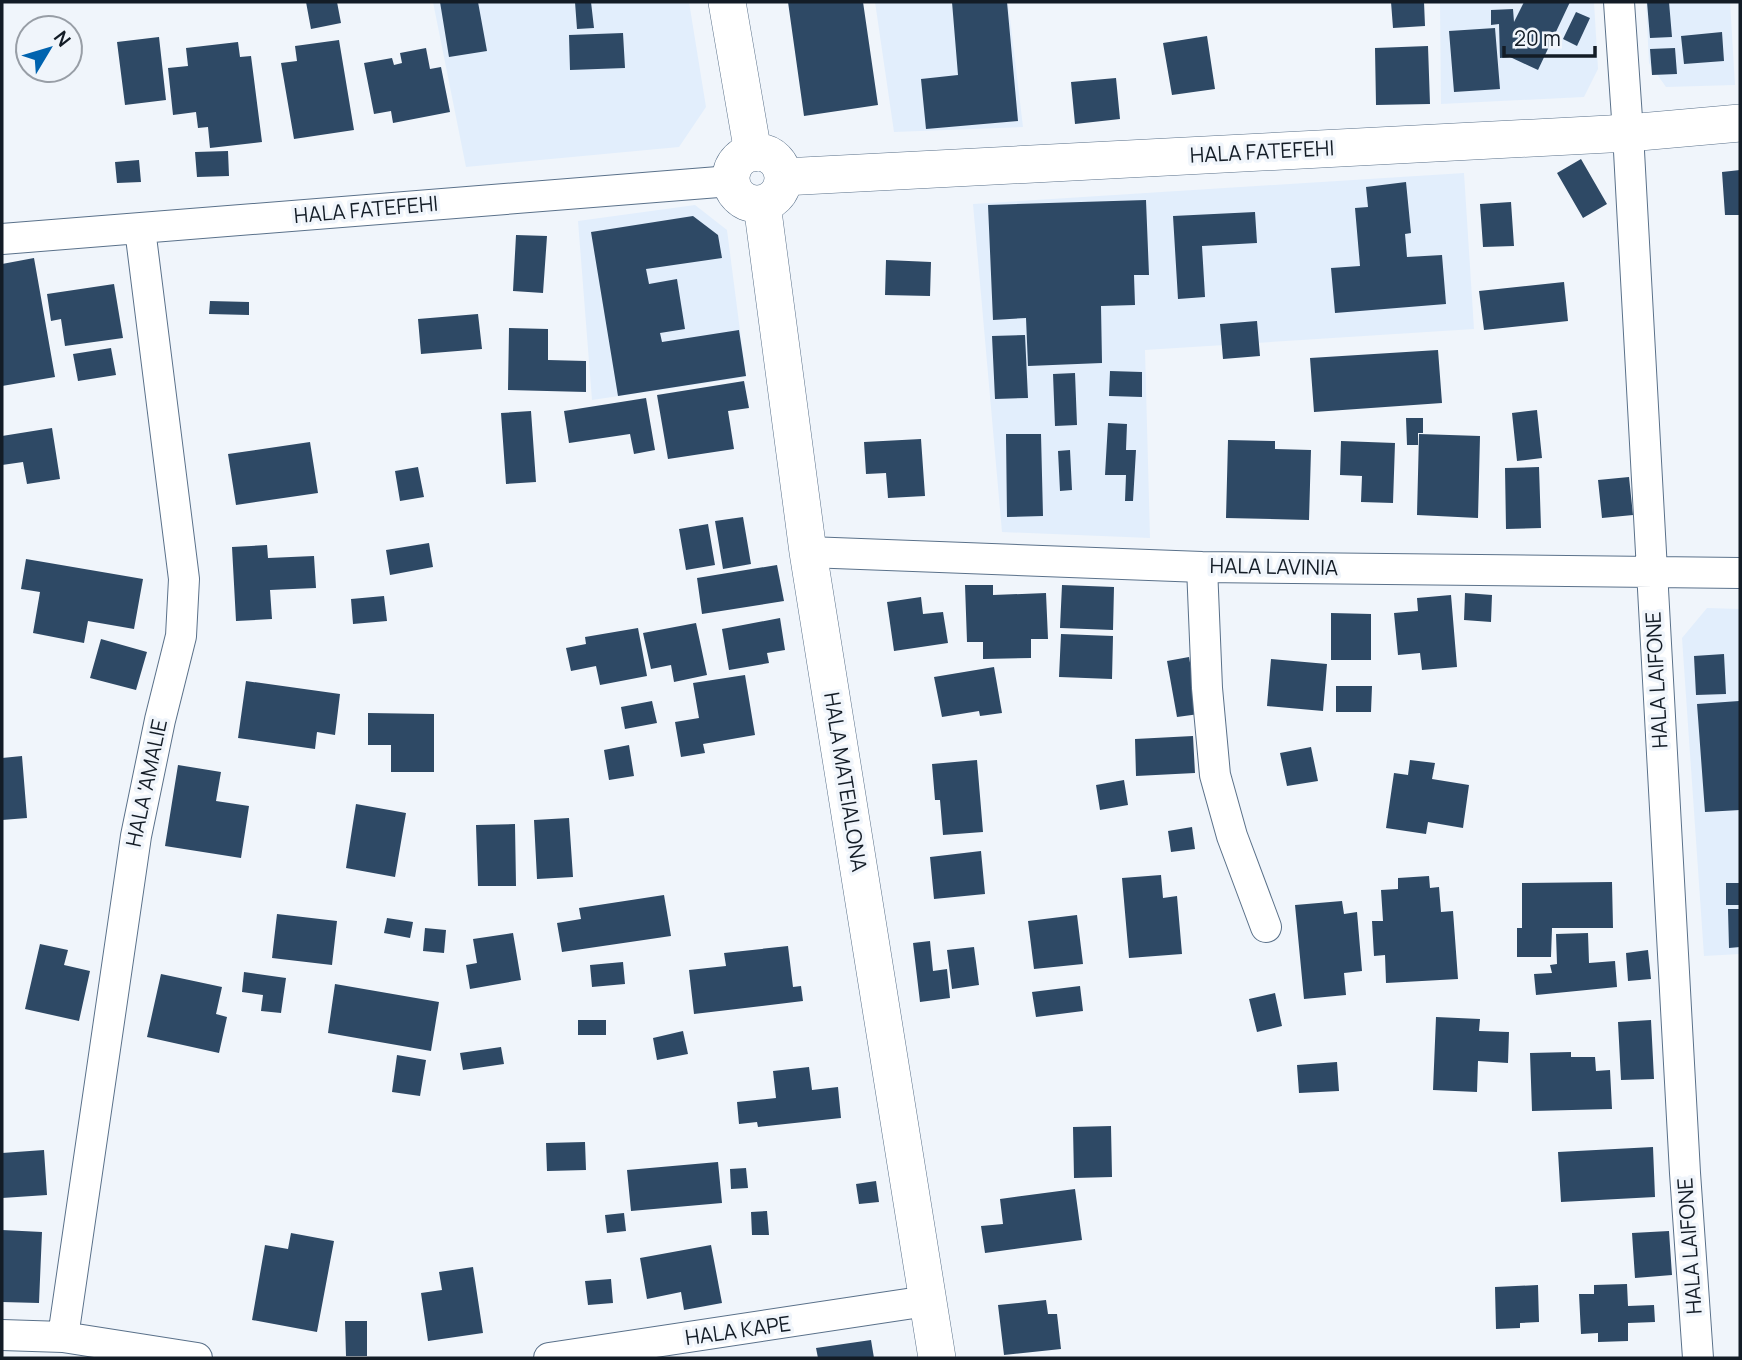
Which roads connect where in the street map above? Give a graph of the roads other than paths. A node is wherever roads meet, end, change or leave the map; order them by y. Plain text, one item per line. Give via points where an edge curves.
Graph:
1 (727, 2) edge
2 (1619, 2) edge
3 (1740, 123) edge
4 (1628, 132) junction
5 (753, 152) junction
6 (731, 181) junction
7 (773, 191) junction
8 (139, 229) junction
9 (2, 239) edge
10 (808, 552) junction
11 (1202, 567) junction
12 (1651, 571) junction
13 (1740, 573) edge
14 (1266, 927) dead end
15 (927, 1301) junction
16 (2, 1335) edge
17 (63, 1337) junction
18 (197, 1358) edge
19 (549, 1358) edge
20 (937, 1358) edge
21 (1698, 1358) edge

1 - 5 main road
2 - 4 street, HALA LAIFONE
3 - 4 main road, HALA FATEFEHI
4 - 7 main road, HALA FATEFEHI
4 - 12 street, HALA LAIFONE
5 - 6 main road via 736,163
5 - 7 main road via 774,158 780,167
6 - 7 main road via 734,192 751,204
6 - 8 street, HALA FATEFEHI
7 - 10 main road, HALA MATEIALONA
8 - 9 street, HALA FATEFEHI
8 - 17 street, HALA 'AMALIE via 184,579 181,636 136,836
10 - 11 street, HALA LAVINIA
10 - 15 main road, HALA MATEIALONA
11 - 12 street, HALA LAVINIA
11 - 14 street via 1215,775
12 - 13 street, HALA LAVINIA
12 - 21 street, HALA LAIFONE
15 - 19 street, HALA KAPE
15 - 20 main road, HALA MATEIALONA
16 - 17 street
17 - 18 street

